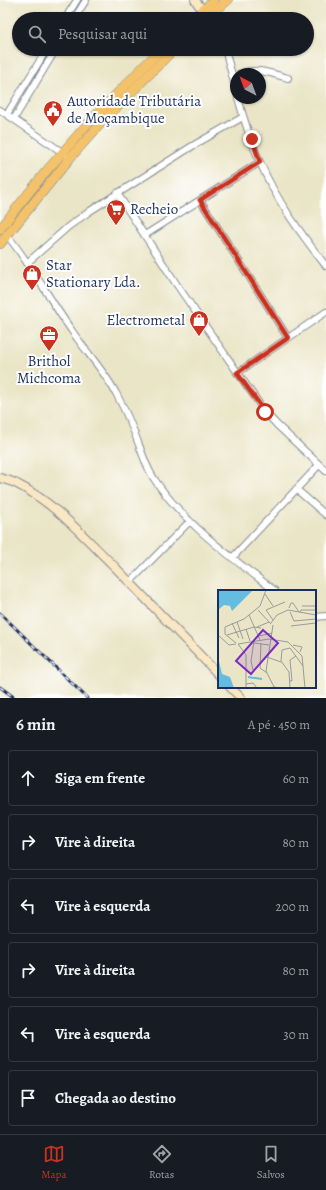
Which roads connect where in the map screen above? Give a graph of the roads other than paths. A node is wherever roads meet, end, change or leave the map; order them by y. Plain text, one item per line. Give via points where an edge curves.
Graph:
1 (77, 0) edge
2 (86, 0) edge
3 (195, 0) edge
4 (228, 0) edge
5 (209, 11) edge
6 (69, 12) edge
7 (78, 12) edge
8 (43, 56) edge
9 (52, 56) edge
10 (154, 56) edge
11 (167, 56) edge
12 (228, 56) edge
13 (232, 68) edge
14 (266, 72) edge
15 (288, 78) dead end
16 (240, 104) edge
17 (0, 110) edge
18 (7, 114) junction
19 (244, 117) junction
20 (14, 119) junction
21 (62, 152) junction
22 (70, 158) junction
23 (260, 162) junction
24 (117, 193) junction
25 (200, 200) junction
26 (2, 228) edge
27 (145, 235) junction
28 (0, 244) edge
29 (27, 263) junction
30 (326, 266) edge
31 (326, 312) edge
32 (288, 338) junction
33 (237, 373) junction
34 (319, 465) junction
35 (326, 471) edge
36 (0, 478) edge
37 (296, 489) junction
38 (326, 515) edge
39 (190, 521) junction
40 (233, 557) junction
41 (130, 582) junction
42 (274, 590) edge
43 (326, 616) edge
44 (316, 617) edge
45 (218, 674) edge
46 (231, 688) edge
47 (241, 698) edge

1 - 6 street
2 - 7 street
3 - 5 main road
4 - 5 main road
8 - 18 street
9 - 20 street
10 - 21 main road
11 - 22 main road
12 - 13 street
14 - 15 street
16 - 19 street
17 - 18 street
18 - 20 street
19 - 23 street
19 - 24 street
20 - 21 street
21 - 22 street
21 - 26 main road
22 - 26 main road
23 - 25 street
23 - 30 street via 290,217
24 - 27 street
24 - 29 street via 69,226
25 - 27 street
25 - 32 street
26 - 28 main road
26 - 29 street
27 - 33 street
29 - 39 street via 116,394 153,478
31 - 32 street
32 - 33 street
33 - 34 street via 265,412
34 - 35 street
34 - 37 street
36 - 41 main road via 17,484 55,509
37 - 38 street
37 - 40 street
39 - 40 street
39 - 41 street
40 - 42 street
41 - 45 main road
43 - 44 street
46 - 47 main road

